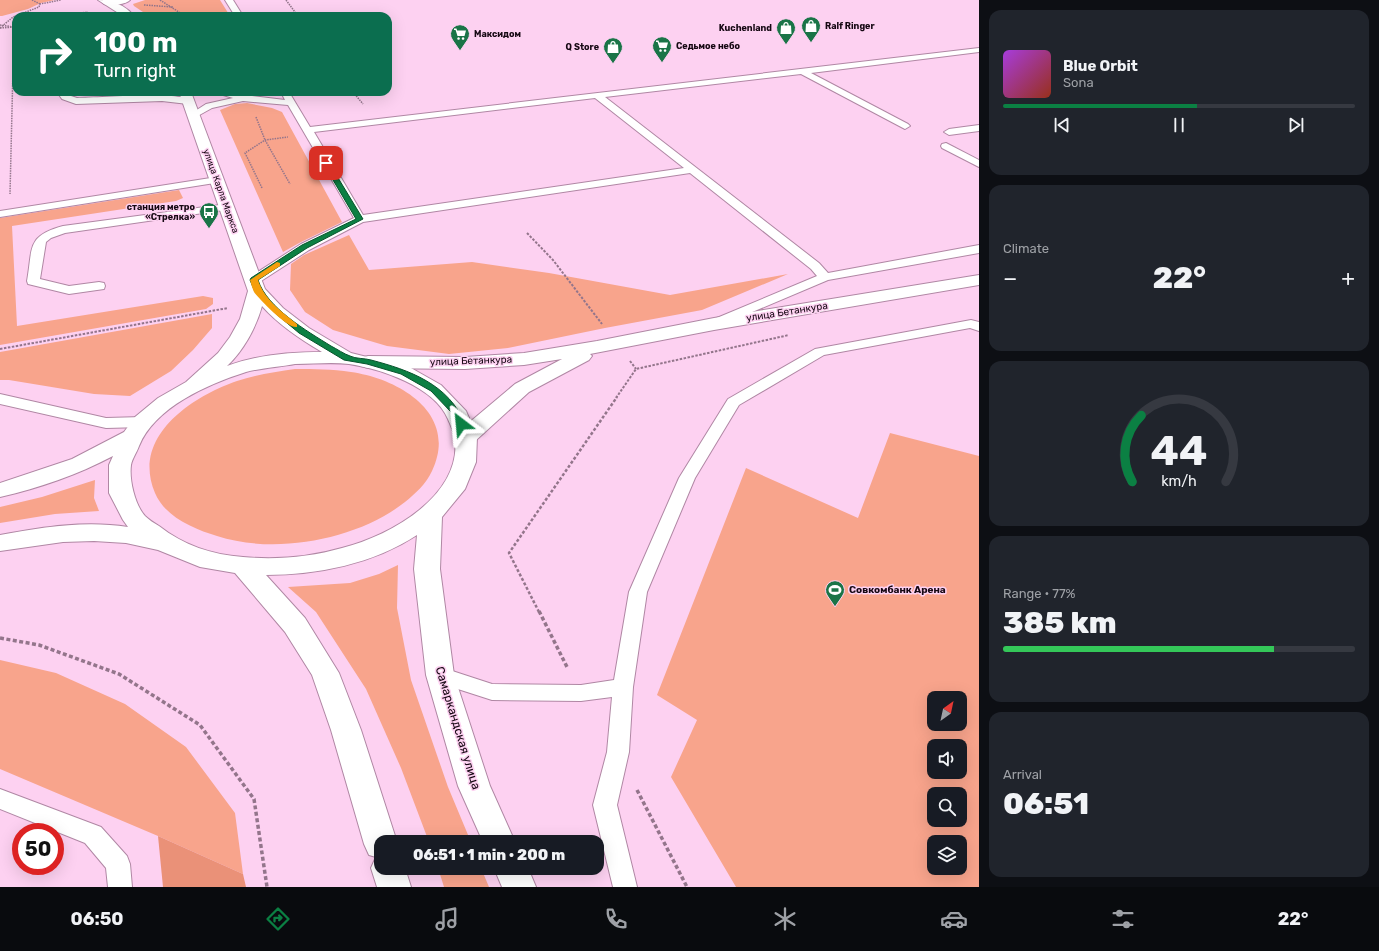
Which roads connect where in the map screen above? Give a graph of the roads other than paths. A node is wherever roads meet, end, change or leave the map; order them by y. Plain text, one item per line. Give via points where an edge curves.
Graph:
1 (125, 0) edge
2 (229, 0) edge
3 (105, 1) edge
4 (123, 12) edge
5 (236, 12) edge
6 (979, 50) edge
7 (804, 72) junction
8 (64, 96) edge
9 (116, 96) edge
10 (137, 96) edge
11 (186, 96) edge
12 (288, 96) edge
13 (598, 96) junction
14 (224, 97) edge
15 (292, 103) junction
16 (194, 115) junction
17 (905, 126) dead end
18 (979, 128) edge
19 (308, 130) junction
20 (949, 132) dead end
21 (946, 146) dead end
22 (979, 164) edge
23 (692, 170) junction
24 (217, 180) junction
25 (227, 207) junction
26 (5, 213) edge
27 (360, 219) junction
28 (979, 249) edge
29 (824, 277) junction
30 (979, 280) edge
31 (256, 285) junction
32 (99, 286) dead end
33 (714, 324) junction
34 (976, 324) edge
35 (597, 347) junction
36 (347, 358) junction
37 (368, 362) junction
38 (193, 386) junction
39 (0, 399) edge
40 (137, 430) junction
41 (466, 437) junction
42 (0, 490) edge
43 (430, 515) junction
44 (164, 543) junction
45 (0, 544) edge
46 (243, 566) junction
47 (440, 675) junction
48 (623, 687) junction
49 (0, 799) edge
50 (378, 835) edge
51 (496, 835) edge
52 (390, 875) edge
53 (513, 875) edge
54 (120, 887) edge
55 (394, 887) edge
56 (519, 887) edge
57 (626, 887) edge

1 - 3 main road
2 - 5 lane
3 - 4 main road
6 - 7 lane
7 - 13 lane
7 - 17 lane
8 - 9 lane via 76,101
10 - 11 lane
11 - 16 main road, улица Карла Маркса
12 - 15 lane
13 - 19 lane
13 - 23 lane
14 - 15 lane
14 - 16 lane
15 - 19 lane
16 - 24 main road, улица Карла Маркса
18 - 20 lane
19 - 27 lane
21 - 22 lane
23 - 27 lane
23 - 29 lane via 815,266
24 - 25 main road, улица Карла Маркса
24 - 26 lane
25 - 31 main road, улица Карла Маркса
25 - 32 lane via 64,230 47,235 40,241 33,281 69,290
27 - 31 lane via 305,247
28 - 29 lane
29 - 33 lane
30 - 33 main road, улица Бетанкура
31 - 36 main road via 277,312 302,332
31 - 38 main road via 249,319 239,338 225,357
33 - 35 main road, улица Бетанкура
34 - 48 lane via 820,352 733,402 687,478 638,592
35 - 37 main road, улица Бетанкура via 524,359
35 - 41 main road, улица Бетанкура via 522,388
36 - 37 main road
36 - 38 main road via 295,358 242,367
37 - 41 main road via 404,372 434,389 455,411
38 - 40 main road via 165,402
39 - 40 lane
40 - 42 main road via 80,464
40 - 44 main road via 120,465 121,493 136,520
41 - 43 main road via 465,462 453,489
43 - 46 main road via 393,539 347,556 295,566
43 - 47 main road, Самаркандская улица via 426,569
44 - 45 main road via 126,536 86,533 46,535
44 - 46 main road via 200,558
46 - 50 main road via 295,625 325,673 346,730
47 - 48 lane via 492,692 581,693
47 - 51 main road, Самаркандская улица via 474,786
48 - 57 lane via 618,752 605,805
49 - 54 lane via 93,835 118,864
52 - 55 main road
53 - 56 main road

